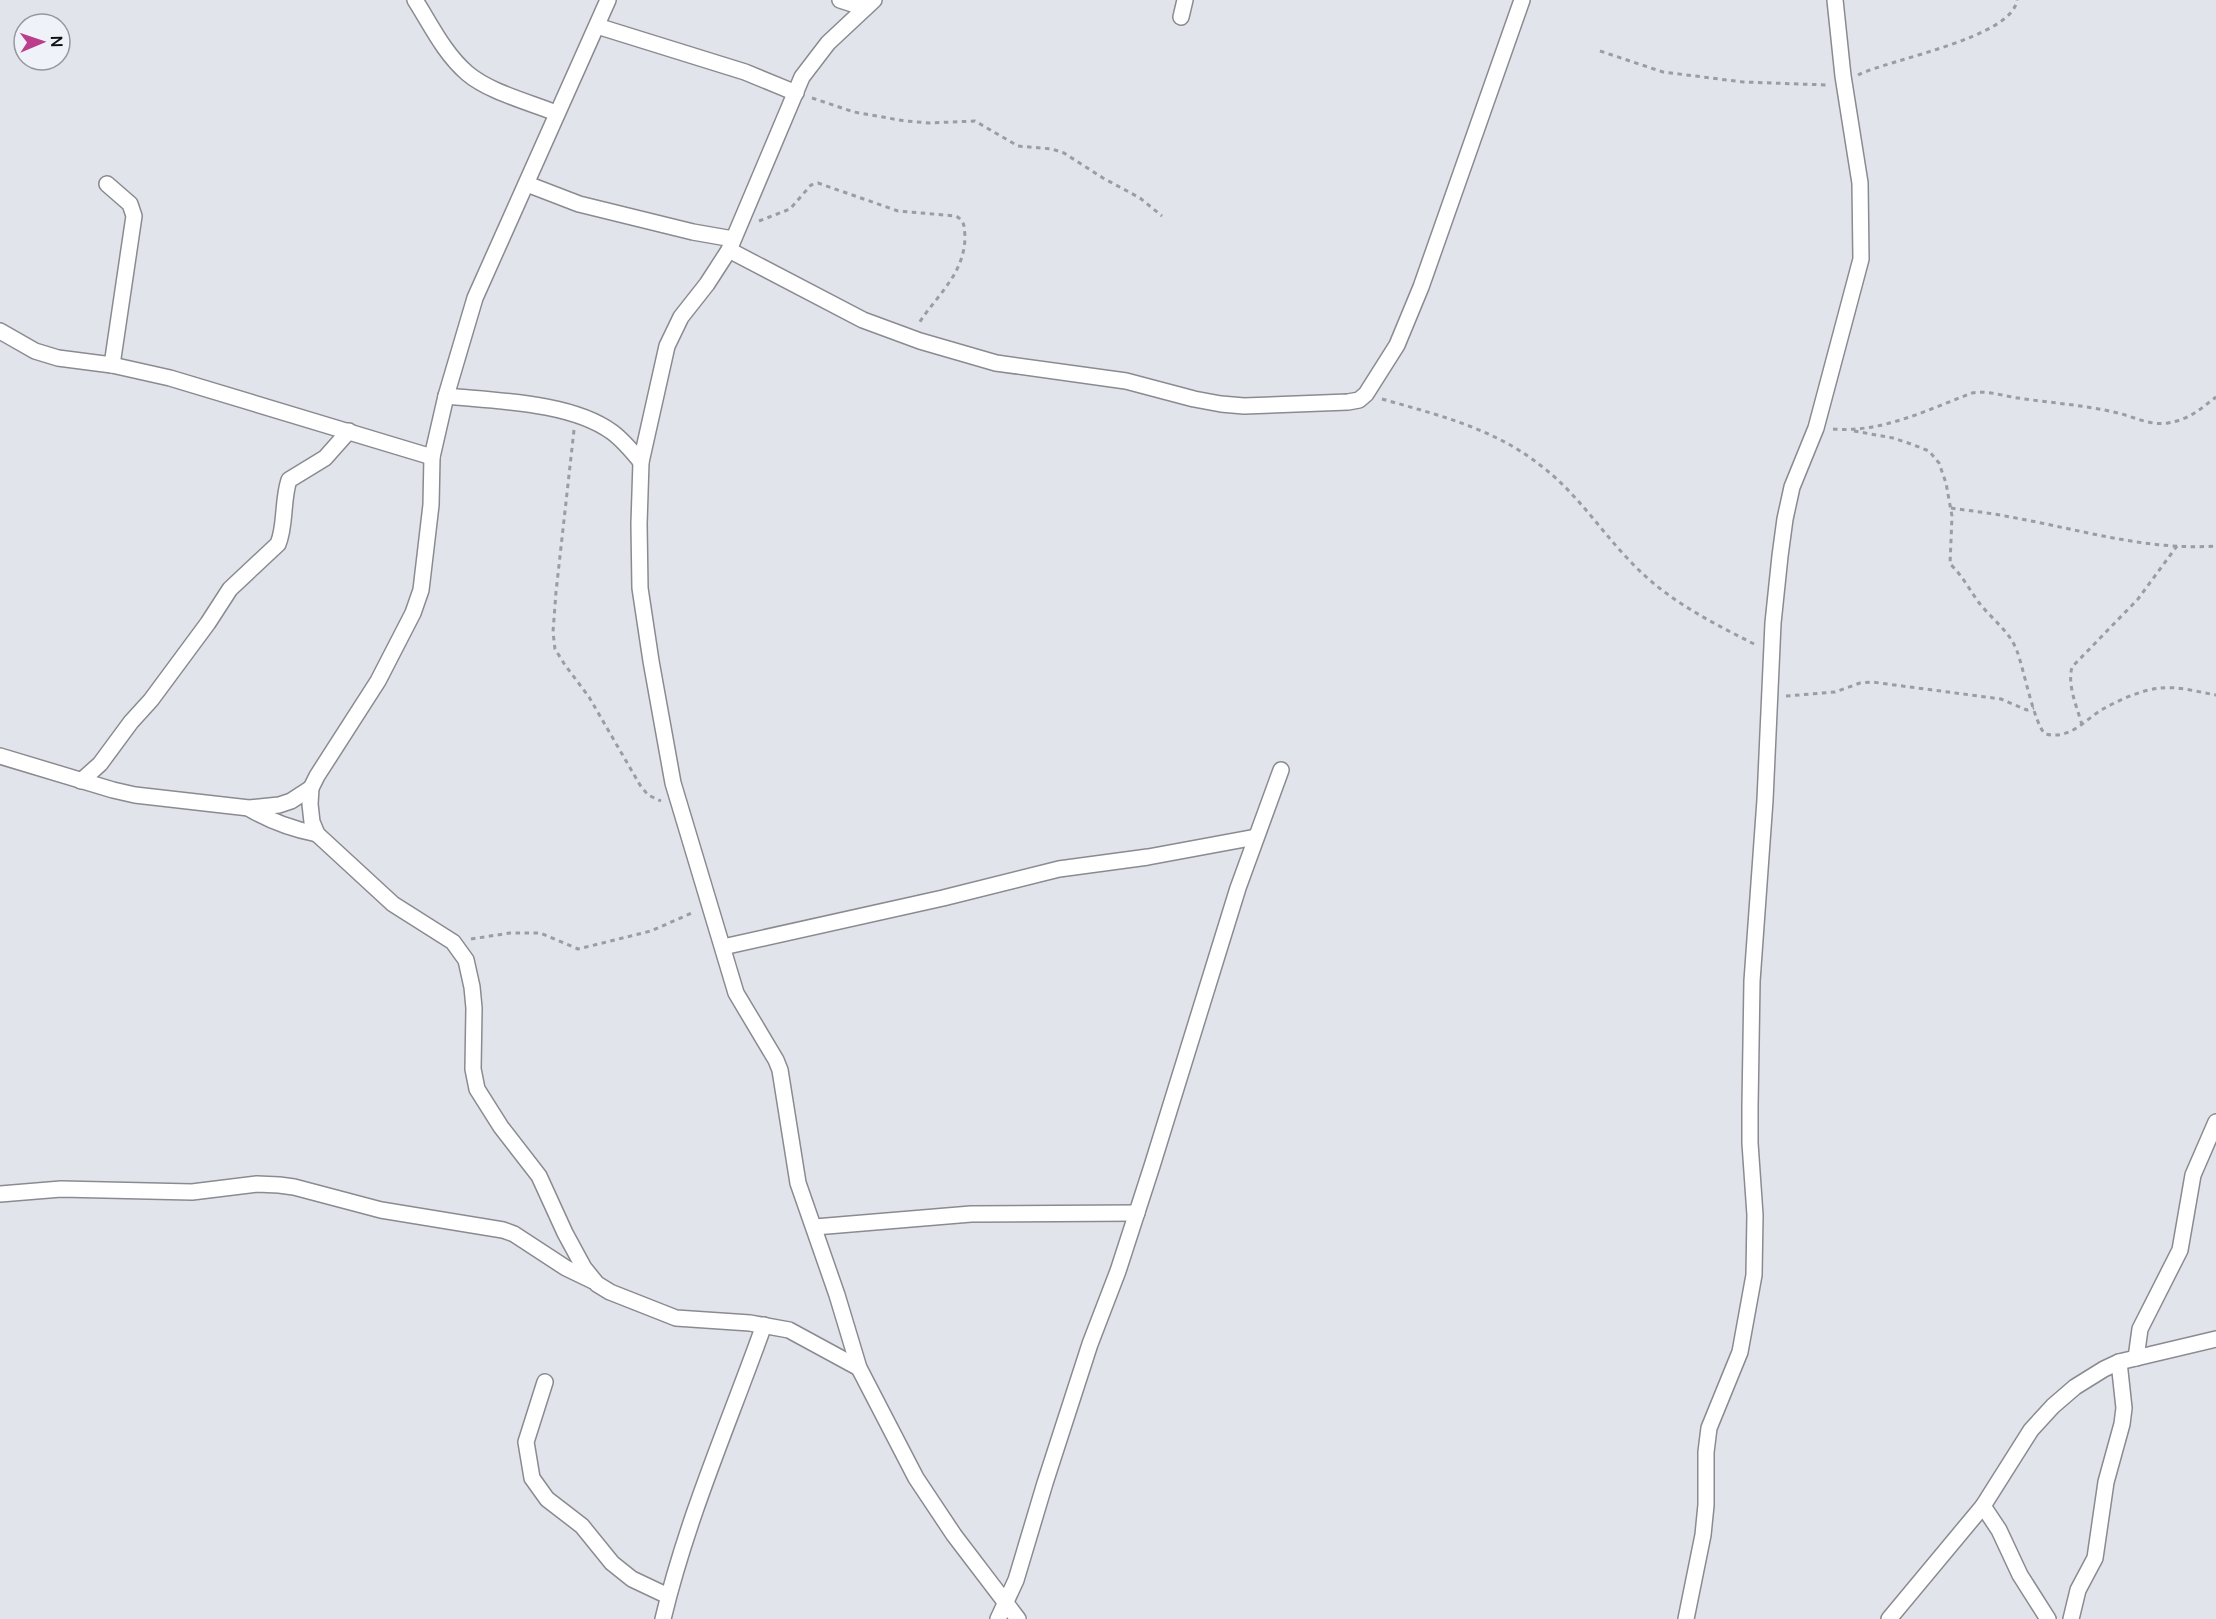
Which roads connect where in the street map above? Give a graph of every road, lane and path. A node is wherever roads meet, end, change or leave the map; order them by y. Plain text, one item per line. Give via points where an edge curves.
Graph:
1 (415, 0) edge
2 (608, 0) edge
3 (840, 0) edge
4 (1185, 0) edge
5 (1522, 0) edge
6 (1835, 0) edge
7 (2016, 0) edge
8 (870, 4) edge
9 (1181, 17) dead end
10 (597, 26) junction
11 (1600, 51) dead end
12 (1845, 82) junction
13 (796, 93) junction
14 (556, 113) junction
15 (107, 184) dead end
16 (527, 184) junction
17 (1162, 216) dead end
18 (733, 239) junction
19 (0, 331) edge
20 (910, 337) junction
21 (112, 365) junction
22 (1366, 394) junction
23 (446, 396) junction
24 (2216, 398) edge
25 (576, 414) junction
26 (1816, 428) junction
27 (349, 431) junction
28 (1854, 431) junction
29 (432, 457) junction
30 (641, 462) junction
31 (1951, 508) junction
32 (2177, 546) junction
33 (2216, 546) edge
34 (1772, 652) junction
35 (2216, 695) edge
36 (1770, 697) junction
37 (2034, 708) junction
38 (2082, 726) junction
39 (0, 756) edge
40 (1281, 770) dead end
41 (81, 781) junction
42 (311, 788) junction
43 (679, 807) junction
44 (249, 808) junction
45 (317, 834) junction
46 (1256, 837) junction
47 (708, 904) junction
48 (453, 942) junction
49 (723, 947) junction
50 (2216, 1122) edge
51 (0, 1194) edge
52 (1137, 1213) junction
53 (815, 1227) junction
54 (597, 1284) junction
55 (764, 1325) junction
56 (2216, 1339) edge
57 (2136, 1358) junction
58 (2120, 1362) junction
59 (859, 1368) junction
60 (545, 1382) dead end
61 (1983, 1506) junction
62 (668, 1596) junction
63 (1006, 1601) junction
64 (663, 1619) edge
65 (998, 1619) edge
66 (1018, 1619) edge
67 (1686, 1619) edge
68 (1888, 1619) edge
69 (2048, 1619) edge
70 (2071, 1619) edge

1 - 14 street via 443,45 467,73
2 - 10 street
3 - 8 street
4 - 9 street
5 - 22 street via 1421,287 1397,345
6 - 12 street
7 - 12 path via 2014,11 2007,18 1980,32 1866,71
8 - 13 street via 828,43 802,77
10 - 13 street via 745,72
10 - 14 street
11 - 12 path via 1663,72 1685,75 1782,85
12 - 26 street via 1860,183 1861,259
13 - 17 path via 854,112 905,121 975,121 1018,146 1064,153 1140,198
13 - 18 street
14 - 16 street
15 - 21 street via 130,204 134,216
16 - 18 street via 579,204
16 - 23 street via 475,298
18 - 20 street via 863,320
18 - 20 path via 790,209 815,183 898,211 962,219 965,247 960,266
18 - 30 street via 707,284 681,317 667,346
19 - 21 street via 35,351 58,358
20 - 22 street via 996,363 1126,381 1221,404 1348,402
21 - 27 street via 170,378
22 - 34 path via 1462,422 1509,444 1568,489 1655,584 1688,610
23 - 25 street
23 - 29 street
24 - 28 path via 2202,411 2165,424 2059,402 1980,392 1916,416
25 - 30 street via 612,432
25 - 43 path via 556,592 555,649 589,697 640,785 648,795
26 - 28 path
26 - 34 street via 1798,468 1785,519
27 - 29 street
27 - 41 street via 325,458 289,480 278,544 230,589 152,700 100,764
28 - 31 path via 1893,438 1929,452 1939,464
29 - 42 street via 422,579 413,613 378,681
30 - 43 street via 641,598
31 - 32 path via 2104,538
31 - 37 path via 1949,562 2013,641
32 - 33 path
32 - 38 path via 2138,599 2070,670
34 - 36 street
35 - 38 path via 2160,688 2101,710
36 - 37 path via 1835,692 1872,682 2001,699 2027,710
36 - 67 street via 1752,981 1754,1275 1740,1352 1709,1428 1703,1535
37 - 38 path via 2038,725 2046,735
39 - 41 street
40 - 46 street
41 - 44 street via 135,795
42 - 44 street via 279,805
42 - 45 street via 311,814
43 - 47 street
44 - 45 street via 293,829
45 - 48 street via 393,904
46 - 49 street via 1059,869
46 - 52 street
47 - 48 path via 651,931 578,949 540,933 510,933
47 - 49 street
48 - 54 street via 466,960 472,987 473,1069 477,1089 539,1176 565,1233
49 - 53 street via 736,993 780,1070 798,1183
50 - 57 street via 2193,1175 2180,1250 2140,1329
51 - 54 street via 61,1190 192,1192 257,1184 294,1187 381,1210 503,1230
52 - 53 street via 971,1214
52 - 63 street
53 - 59 street
54 - 55 street via 676,1318
55 - 59 street via 789,1330
55 - 62 street via 704,1484
56 - 57 street
57 - 58 street
58 - 61 street via 2075,1387 2053,1406 2031,1430
58 - 70 street via 2122,1424 2106,1482 2095,1558 2078,1590
59 - 63 street via 916,1478
60 - 62 street via 526,1442 532,1478 547,1498 582,1526 612,1563 632,1580
61 - 68 street
61 - 69 street
62 - 64 street
63 - 65 street
63 - 66 street

